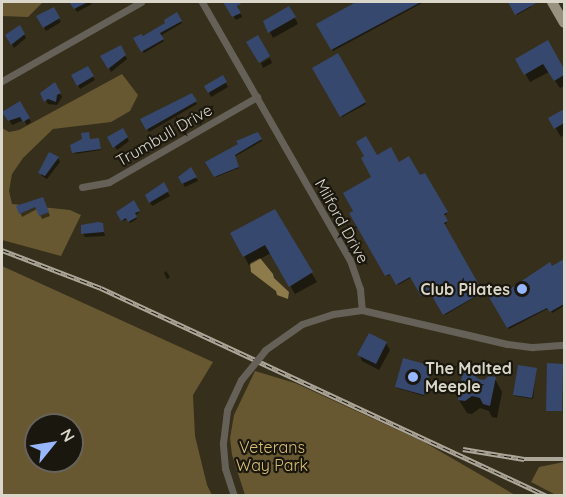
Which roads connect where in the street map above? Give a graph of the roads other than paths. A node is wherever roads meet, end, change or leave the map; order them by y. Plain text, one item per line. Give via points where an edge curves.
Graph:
1 (141, 2) edge
2 (202, 2) edge
3 (552, 2) edge
4 (564, 23) edge
5 (2, 81) edge
6 (257, 97) junction
7 (82, 187) dead end
8 (362, 310) junction
9 (564, 345) edge
10 (234, 495) edge

1 - 5 street
2 - 6 street, Milford Drive
3 - 4 main road
6 - 7 street, Trumbull Drive via 109,182
6 - 8 street, Milford Drive via 350,260
8 - 9 street via 507,344
8 - 10 street, bridge via 302,324 265,350 241,380 227,410 223,443 225,468

